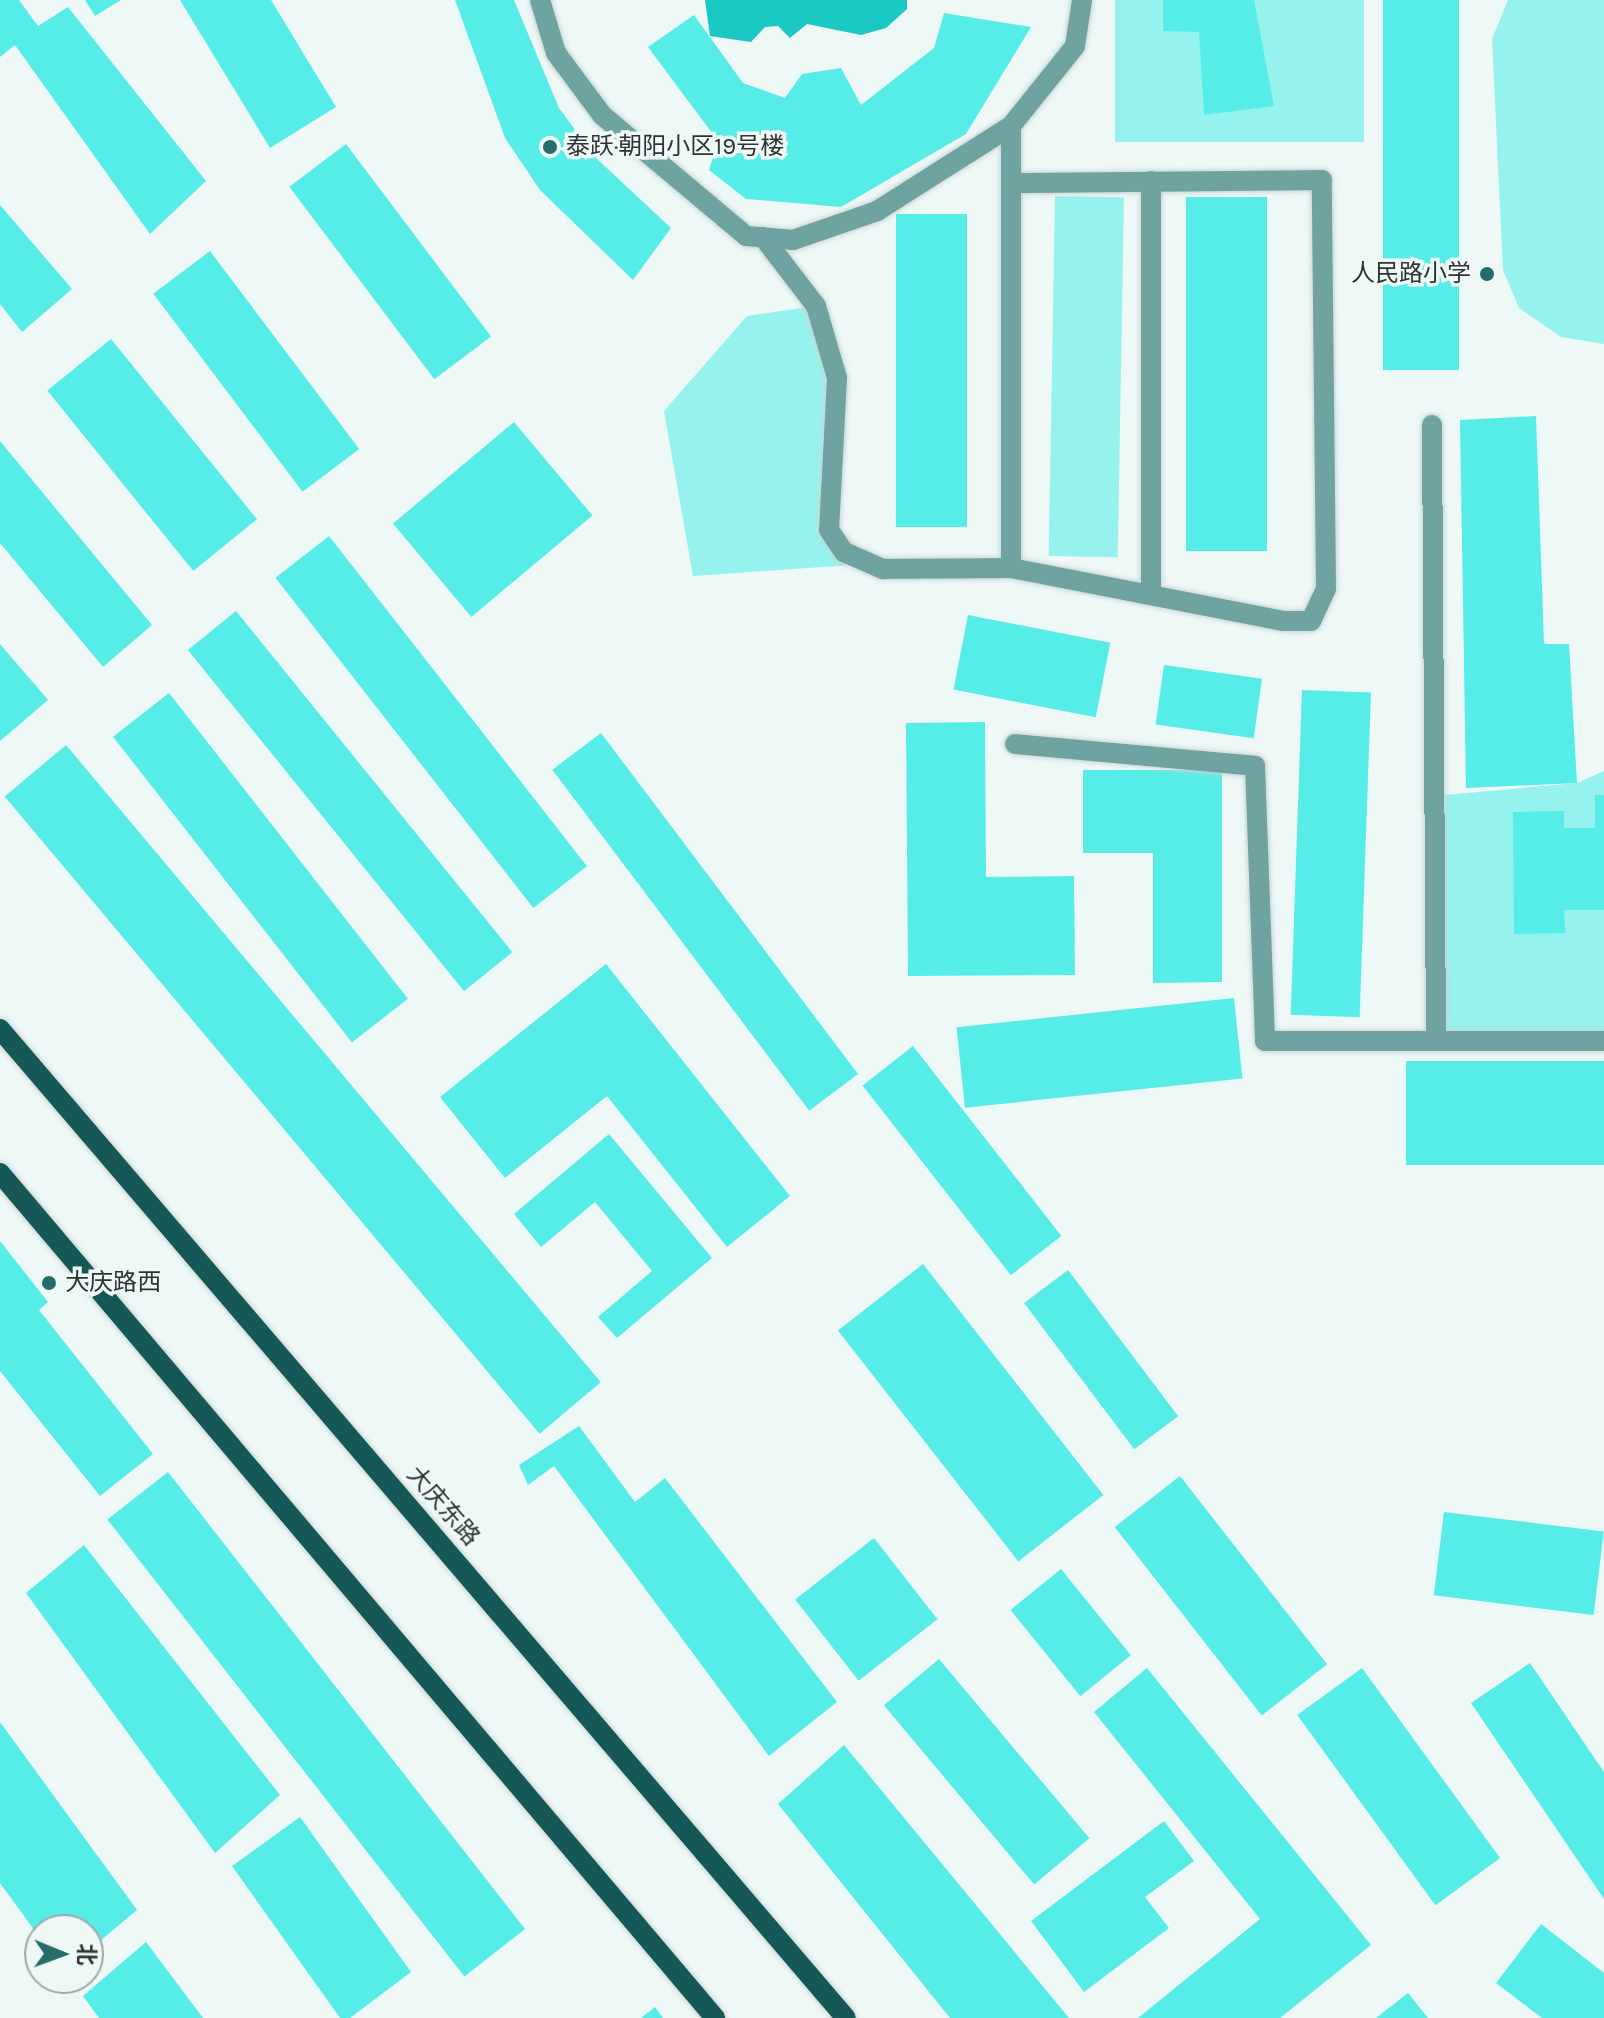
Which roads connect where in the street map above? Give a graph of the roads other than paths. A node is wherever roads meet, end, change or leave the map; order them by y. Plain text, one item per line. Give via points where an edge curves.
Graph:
1 (540, 0) edge
2 (1082, 0) edge
3 (1011, 126) junction
4 (1151, 181) junction
5 (1012, 183) junction
6 (763, 237) junction
7 (1432, 425) dead end
8 (1011, 568) junction
9 (1151, 595) junction
10 (1015, 744) dead end
11 (0, 1029) edge
12 (1436, 1041) junction
13 (1604, 1041) edge
14 (0, 1173) edge
15 (715, 2018) edge
16 (846, 2018) edge

1 - 6 lane via 556,53 602,115 746,236
2 - 3 lane via 1075,46
3 - 5 lane
3 - 6 lane via 877,211 793,240
4 - 5 lane
4 - 9 lane
4 - 9 lane via 1322,180 1326,589 1311,621
5 - 8 lane
6 - 8 lane via 816,306 837,378 829,530 844,552 883,569
7 - 12 lane
8 - 9 lane
10 - 12 lane via 1255,766 1265,1041
11 - 16 main road, 大庆东路
12 - 13 lane
14 - 15 main road

